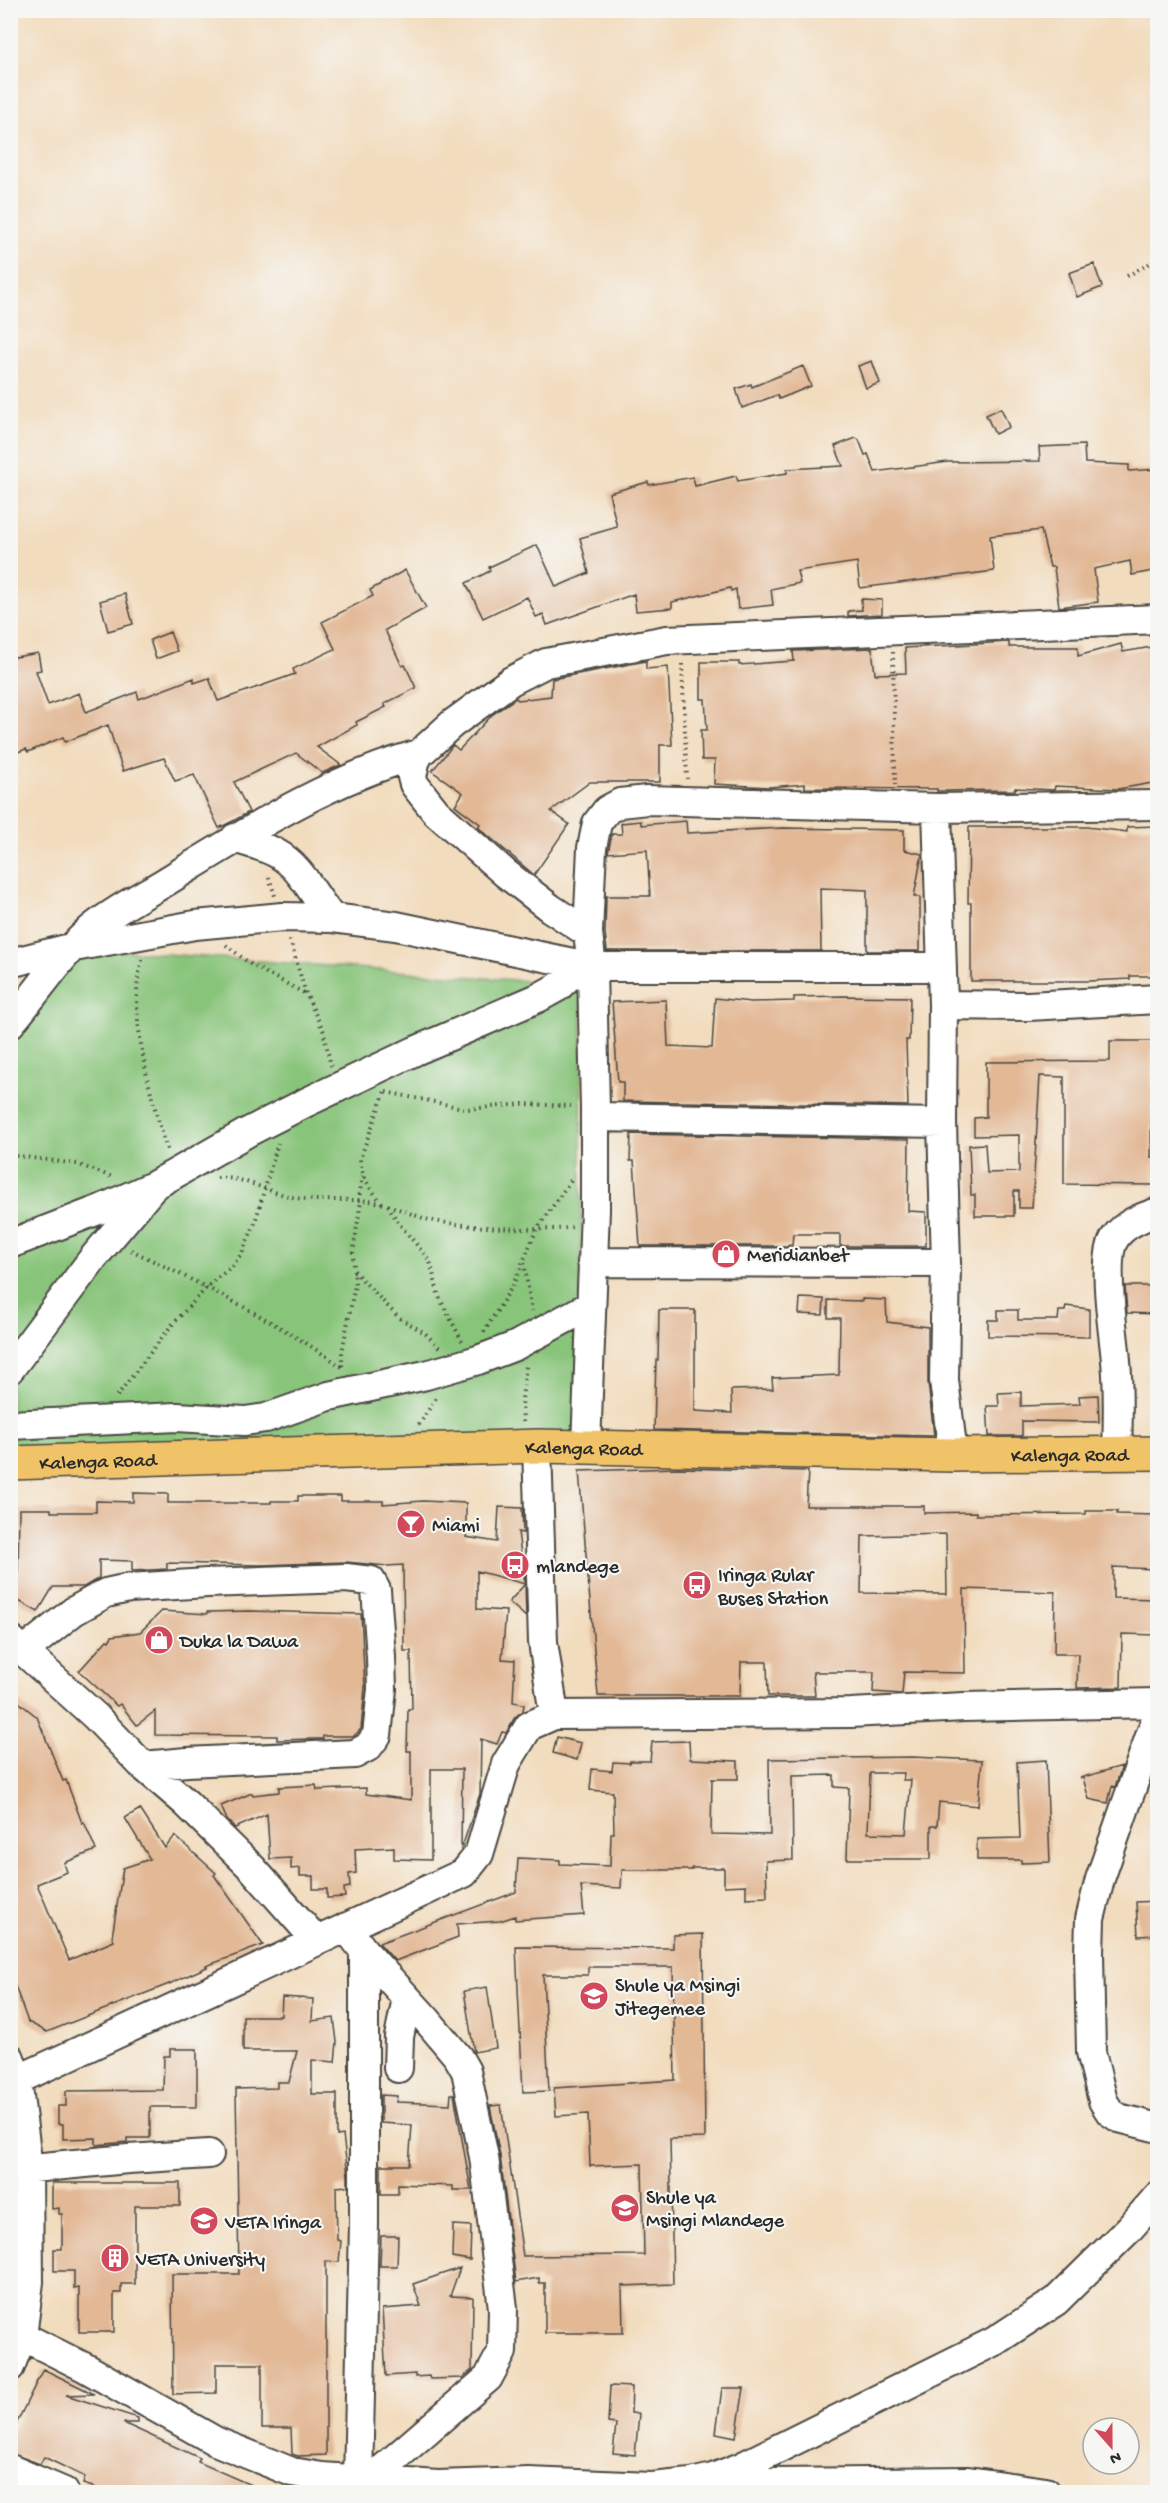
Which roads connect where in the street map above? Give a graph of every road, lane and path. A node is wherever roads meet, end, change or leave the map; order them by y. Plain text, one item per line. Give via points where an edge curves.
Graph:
1 (1158, 259) edge
2 (1127, 276) dead end
3 (1158, 619) edge
4 (892, 630) junction
5 (681, 639) junction
6 (419, 754) junction
7 (688, 801) junction
8 (1158, 805) edge
9 (896, 807) junction
10 (937, 808) junction
11 (235, 838) junction
12 (268, 850) junction
13 (281, 917) junction
14 (332, 918) junction
15 (204, 924) junction
16 (172, 929) junction
17 (588, 933) junction
18 (74, 947) junction
19 (10, 963) edge
20 (586, 966) junction
21 (942, 967) junction
22 (306, 994) junction
23 (1158, 999) edge
24 (943, 1005) junction
25 (10, 1024) edge
26 (389, 1063) junction
27 (335, 1089) junction
28 (375, 1092) dead end
29 (385, 1092) junction
30 (293, 1109) junction
31 (596, 1113) junction
32 (942, 1123) junction
33 (10, 1155) edge
34 (595, 1162) junction
35 (362, 1173) junction
36 (161, 1181) junction
37 (264, 1188) junction
38 (360, 1201) junction
39 (385, 1204) junction
40 (1158, 1212) edge
41 (595, 1218) junction
42 (537, 1229) junction
43 (108, 1240) junction
44 (10, 1244) edge
45 (524, 1259) junction
46 (592, 1262) junction
47 (945, 1263) junction
48 (354, 1271) junction
49 (206, 1288) junction
50 (591, 1305) junction
51 (532, 1337) junction
52 (461, 1362) junction
53 (10, 1369) edge
54 (344, 1380) junction
55 (98, 1422) junction
56 (10, 1425) edge
57 (530, 1435) junction
58 (586, 1447) junction
59 (1118, 1453) junction
60 (1158, 1453) edge
61 (952, 1455) junction
62 (10, 1463) edge
63 (17, 1645) edge
64 (1158, 1703) edge
65 (1158, 1713) edge
66 (554, 1715) junction
67 (143, 1766) junction
68 (346, 1927) junction
69 (316, 1940) junction
70 (364, 1951) junction
71 (407, 1998) junction
72 (398, 2068) dead end
73 (14, 2069) edge
74 (1158, 2128) edge
75 (209, 2154) dead end
76 (19, 2169) edge
77 (1158, 2196) edge
78 (22, 2336) junction
79 (10, 2367) edge
80 (10, 2469) edge
81 (713, 2478) junction
82 (364, 2479) junction
83 (64, 2493) edge
84 (1046, 2493) edge

1 - 2 path
3 - 4 street
4 - 5 street
4 - 9 path
5 - 6 street via 546,663 472,708
5 - 7 path
6 - 11 street via 350,779
6 - 17 street via 412,777 424,798 505,873
7 - 9 street
7 - 17 street via 620,803 607,810 597,823
8 - 10 street
9 - 10 street
10 - 21 street
11 - 12 street
11 - 18 street via 107,918
12 - 13 path via 270,879
12 - 14 street via 297,869
13 - 14 street
13 - 15 street
13 - 22 path
14 - 20 street via 396,926
15 - 16 street
15 - 22 path via 253,966
16 - 18 street
16 - 36 path via 143,958 137,1001 159,1125
17 - 20 street
18 - 19 street
18 - 25 street
20 - 21 street
20 - 26 street via 538,998
20 - 31 street
21 - 24 street
22 - 27 path via 323,1030
23 - 24 street via 1028,1006
24 - 32 street
26 - 27 street
26 - 29 path
27 - 30 street
28 - 29 path
29 - 31 path via 468,1109 531,1104
29 - 35 path via 360,1159
30 - 36 street
30 - 37 path
31 - 32 street
31 - 34 street
32 - 47 street
33 - 36 path via 77,1164 110,1176
34 - 41 street
34 - 42 path via 565,1186
35 - 38 path
35 - 39 path
36 - 37 path via 225,1178
36 - 43 street
36 - 44 street
37 - 38 path via 312,1201
37 - 49 path via 242,1253 233,1266
38 - 39 path
38 - 48 path
39 - 42 path via 444,1222
39 - 52 path via 430,1261
40 - 59 street via 1137,1219 1123,1230 1114,1239 1110,1252
41 - 42 path via 562,1229
41 - 46 street
42 - 45 path
43 - 49 path
43 - 53 street
45 - 51 path
45 - 52 path via 513,1285
46 - 47 street
46 - 50 street
47 - 61 street via 944,1380
48 - 52 path via 398,1317 426,1333
48 - 54 path via 342,1352
49 - 54 path via 304,1341
49 - 55 path via 171,1326
50 - 51 street
50 - 58 street
51 - 52 street via 478,1360
51 - 57 path via 522,1399
52 - 54 street
54 - 55 street via 266,1418 177,1417
55 - 56 street
57 - 58 main road, Kalenga Road
57 - 62 main road, Kalenga Road
57 - 66 street via 543,1642
58 - 61 main road, Kalenga Road
59 - 60 main road, Kalenga Road
59 - 61 main road, Kalenga Road
63 - 67 street
63 - 67 street via 106,1593 129,1588 346,1578 371,1581 376,1590 382,1689 377,1735 368,1747 355,1754
64 - 66 street via 851,1713
65 - 74 street via 1100,1879 1090,1919 1089,1953 1091,2052 1103,2101 1119,2118
66 - 68 street via 529,1726 506,1764 473,1865 464,1873
67 - 69 street via 252,1868
68 - 69 street
68 - 70 street
69 - 73 street
70 - 71 street
70 - 82 street
71 - 72 street
71 - 82 street via 466,2070 483,2157 503,2308 502,2352 488,2378
73 - 76 street
75 - 76 street
76 - 78 street via 29,2282
77 - 81 street via 1056,2301 995,2341
78 - 79 street
78 - 82 street via 215,2441 292,2472
80 - 83 street
81 - 82 street via 652,2487 528,2482 438,2486
81 - 84 street via 773,2483 968,2481

